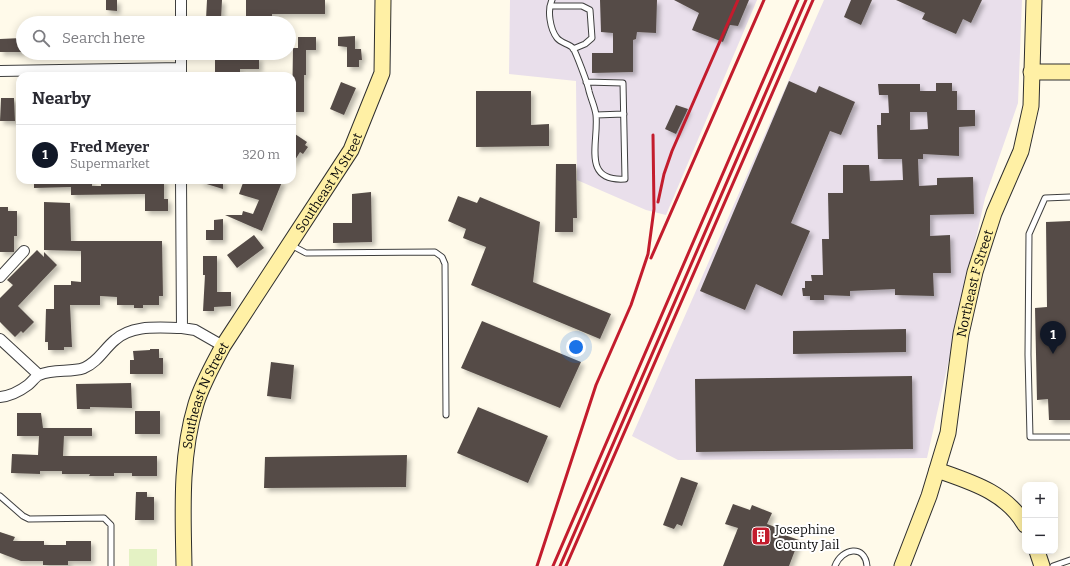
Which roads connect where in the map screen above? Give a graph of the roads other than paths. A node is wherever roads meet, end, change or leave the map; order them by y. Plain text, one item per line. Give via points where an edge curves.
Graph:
1 (181, 0) edge
2 (383, 0) edge
3 (552, 0) edge
4 (1034, 0) edge
5 (551, 6) junction
6 (181, 16) edge
7 (573, 49) junction
8 (181, 60) edge
9 (0, 71) edge
10 (181, 72) edge
11 (1031, 72) junction
12 (1070, 72) edge
13 (586, 82) junction
14 (624, 114) junction
15 (596, 115) junction
16 (181, 184) edge
17 (1070, 196) edge
18 (290, 245) junction
19 (24, 251) dead end
20 (0, 277) edge
21 (182, 328) junction
22 (0, 339) edge
23 (223, 346) junction
24 (38, 375) junction
25 (0, 397) edge
26 (446, 415) dead end
27 (1070, 436) edge
28 (937, 470) junction
29 (0, 496) edge
30 (1022, 521) edge
31 (1038, 554) edge
32 (1070, 560) edge
33 (111, 566) edge
34 (184, 566) edge
35 (835, 566) edge
36 (867, 566) edge
37 (902, 566) edge
38 (1042, 566) edge
39 (1053, 566) edge

1 - 6 street
2 - 18 street, Southeast M Street via 383,58 378,84 351,150
3 - 5 lane
4 - 11 street, Northeast F Street
5 - 7 lane via 550,21 558,38
5 - 7 lane via 582,6 590,10 592,38
7 - 13 lane
8 - 10 street
9 - 10 street
11 - 12 street
11 - 28 street, Northeast F Street via 1031,106 1021,151 994,213 975,272 961,334 948,433
13 - 14 lane via 623,83
13 - 15 lane
14 - 15 lane
14 - 15 lane via 625,179 613,180 602,174 594,162
16 - 21 street
17 - 27 lane via 1045,198 1029,234 1028,347 1030,437
18 - 23 street, Southeast M Street
18 - 26 lane via 306,252 435,252 442,257 446,278
19 - 20 street
21 - 23 street, Southeast N Street via 195,330
21 - 24 street, Southeast N Street via 133,330 115,340 102,356 87,366 54,370
22 - 24 street
23 - 34 street, Southeast N Street via 208,372 196,404 187,440 183,478
24 - 25 street via 18,391
28 - 30 street via 988,489
28 - 37 street, Northeast F Street
29 - 33 lane via 30,519 104,518 109,522 111,531
31 - 38 street
32 - 39 lane
35 - 36 lane via 842,554 849,551 860,553

